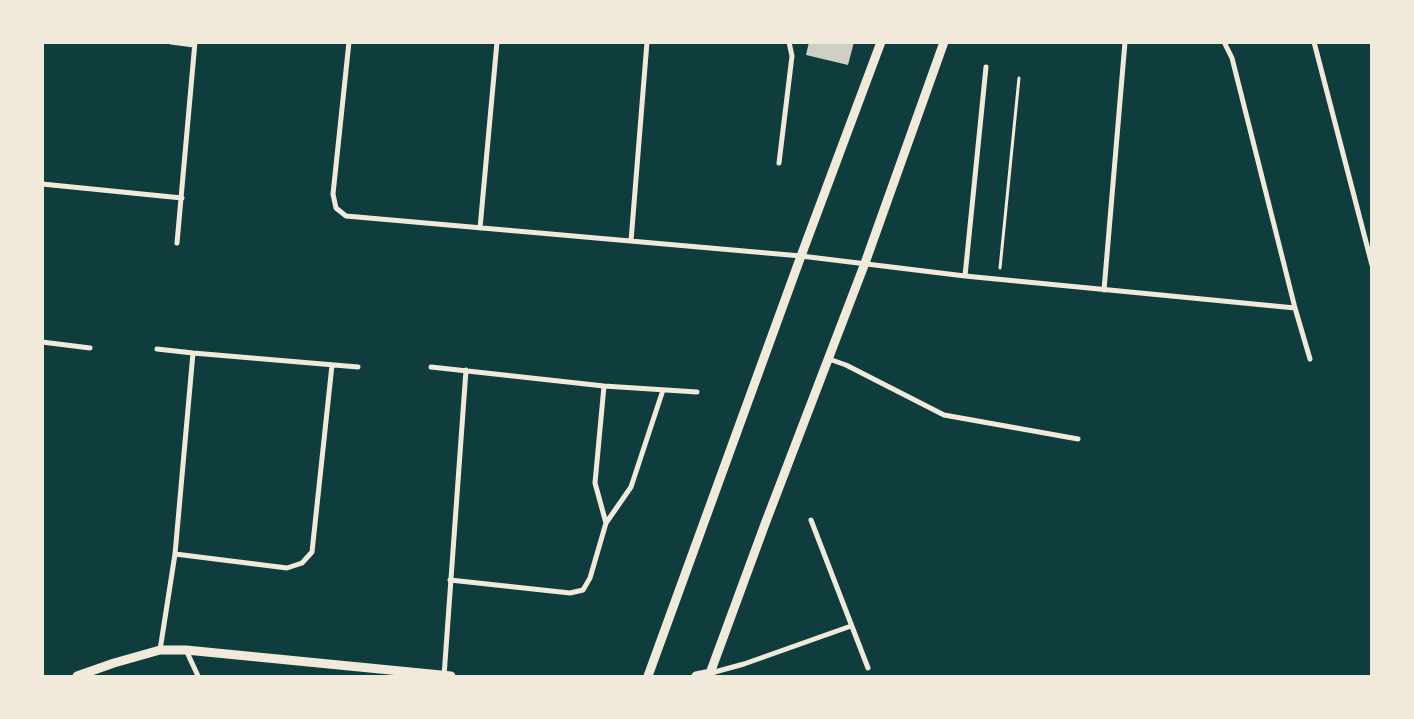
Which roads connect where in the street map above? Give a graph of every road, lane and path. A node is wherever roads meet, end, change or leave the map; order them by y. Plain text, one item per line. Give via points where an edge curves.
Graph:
1 (171, 42) edge
2 (349, 42) edge
3 (497, 42) edge
4 (647, 42) edge
5 (789, 42) edge
6 (881, 42) edge
7 (944, 42) edge
8 (1125, 42) edge
9 (1224, 42) edge
10 (1314, 42) edge
11 (195, 44) edge
12 (986, 68) dead end
13 (1019, 78) dead end
14 (778, 163) dead end
15 (42, 184) edge
16 (182, 198) junction
17 (480, 228) junction
18 (631, 241) junction
19 (177, 243) dead end
20 (800, 256) junction
21 (865, 263) junction
22 (1372, 265) edge
23 (966, 276) junction
24 (999, 278) junction
25 (1104, 290) junction
26 (1295, 308) junction
27 (43, 342) edge
28 (42, 347) edge
29 (90, 348) dead end
30 (157, 349) dead end
31 (193, 354) junction
32 (829, 359) junction
33 (1310, 359) dead end
34 (332, 366) junction
35 (358, 367) dead end
36 (431, 367) dead end
37 (466, 370) junction
38 (604, 386) junction
39 (663, 390) junction
40 (697, 392) dead end
41 (1078, 438) dead end
42 (811, 520) dead end
43 (606, 523) junction
44 (175, 554) junction
45 (450, 580) junction
46 (851, 626) junction
47 (160, 650) junction
48 (186, 650) junction
49 (868, 668) dead end
50 (710, 675) edge
51 (77, 676) edge
52 (198, 676) edge
53 (447, 676) edge
54 (648, 676) edge
55 (696, 676) edge

1 - 11 street
2 - 17 street via 333,194 336,208 346,216
3 - 17 street
4 - 18 street
5 - 14 street via 792,56
6 - 20 street
7 - 21 street
8 - 25 street
9 - 26 street via 1232,58
10 - 22 street
11 - 16 street
12 - 23 street
13 - 24 path
15 - 16 street
16 - 19 street
17 - 18 street
18 - 20 street
20 - 21 street
20 - 54 street
21 - 23 street
21 - 32 street
23 - 24 street
24 - 25 street
25 - 26 street
26 - 33 street
27 - 28 street
27 - 29 street
30 - 31 street
31 - 34 street
31 - 44 street
32 - 41 street via 944,415
32 - 50 street
34 - 35 street
34 - 44 street via 312,552 302,563 287,568
36 - 37 street
37 - 38 street
37 - 45 street
38 - 39 street
38 - 43 street via 595,483
39 - 40 street
39 - 43 street via 631,487
42 - 46 street
43 - 45 street via 590,578 583,590 570,593
44 - 47 street
45 - 53 street
46 - 49 street
46 - 50 street
47 - 48 street
47 - 51 street
48 - 52 street
48 - 53 street
50 - 55 street

